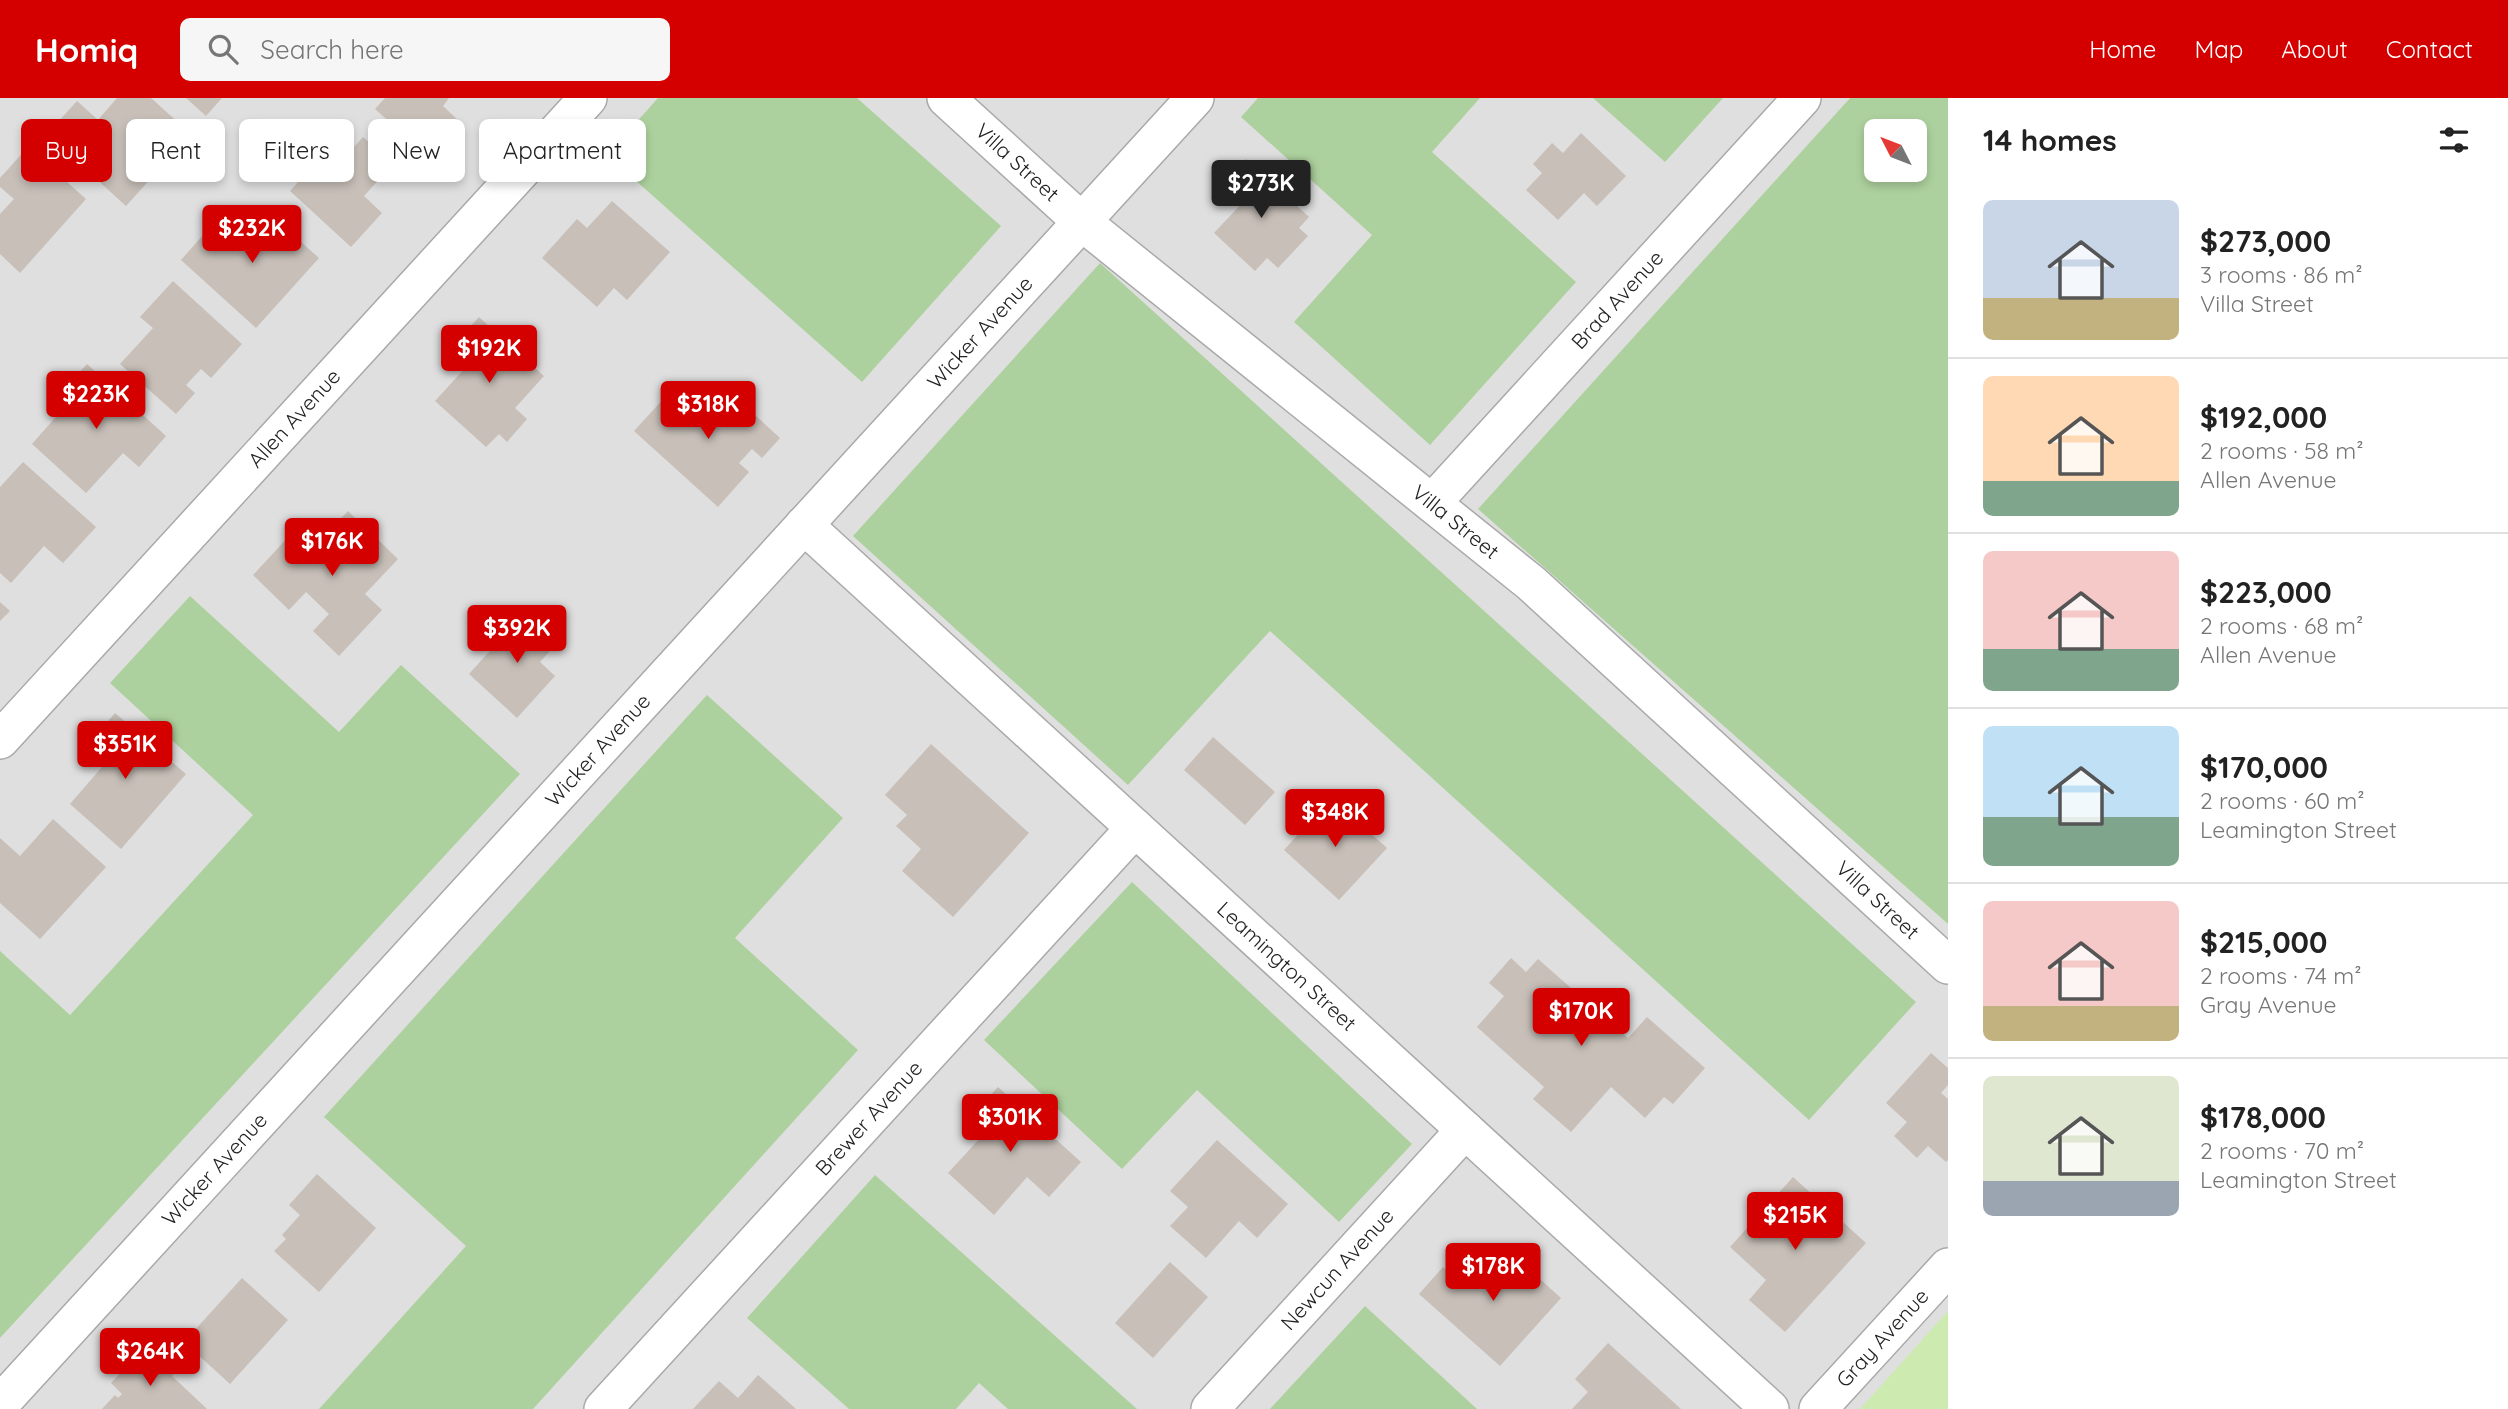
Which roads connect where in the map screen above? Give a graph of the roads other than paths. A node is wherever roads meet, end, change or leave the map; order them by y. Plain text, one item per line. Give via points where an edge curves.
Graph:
1 (588, 98) edge
2 (946, 98) edge
3 (1195, 98) edge
4 (1802, 98) edge
5 (1082, 222) junction
6 (1432, 503) junction
7 (804, 525) junction
8 (0, 740) edge
9 (1135, 828) junction
10 (1948, 965) edge
11 (1465, 1130) junction
12 (1948, 1267) edge
13 (0, 1404) edge
14 (603, 1409) edge
15 (1210, 1409) edge
16 (1770, 1409) edge
17 (1818, 1409) edge

1 - 8 street, Allen Avenue
2 - 5 street, Villa Street
3 - 5 street, Wicker Avenue
4 - 6 street, Brad Avenue
5 - 6 street, Villa Street
5 - 7 street, Wicker Avenue
6 - 10 street, Villa Street via 1531,583
7 - 9 street, Leamington Street
7 - 13 street, Wicker Avenue
9 - 11 street, Leamington Street
9 - 14 street, Brewer Avenue
11 - 15 street, Newcun Avenue
11 - 16 street, Leamington Street
12 - 17 street, Gray Avenue

